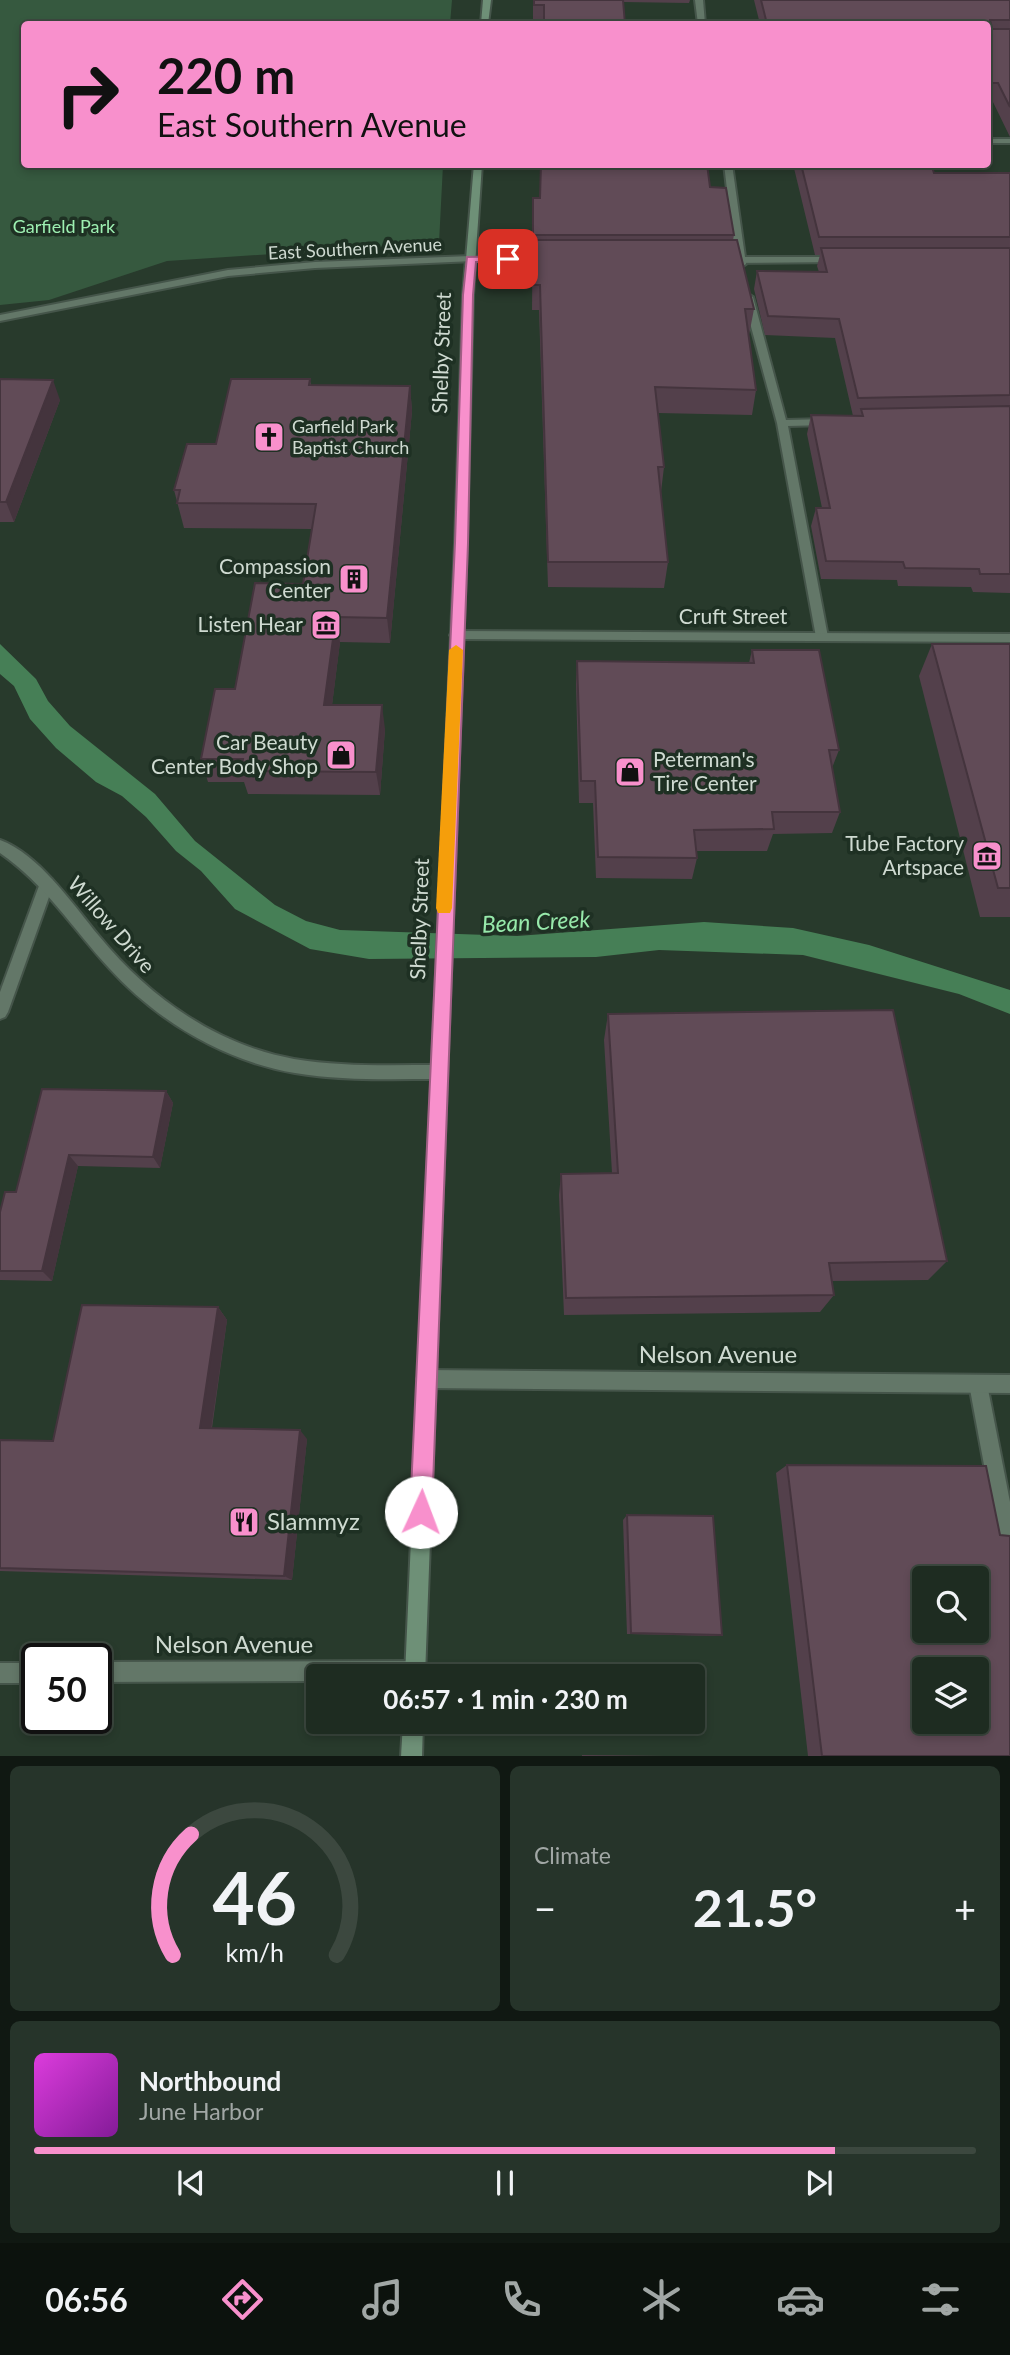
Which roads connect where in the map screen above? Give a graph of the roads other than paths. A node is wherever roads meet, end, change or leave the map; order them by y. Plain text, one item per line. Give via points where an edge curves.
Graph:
1 (486, 0) edge
2 (699, 0) edge
3 (485, 21) edge
4 (702, 21) edge
5 (991, 141) edge
6 (1010, 141) edge
7 (478, 168) edge
8 (728, 168) edge
9 (471, 259) junction
10 (563, 259) edge
11 (713, 260) edge
12 (740, 260) junction
13 (848, 260) edge
14 (0, 318) edge
15 (836, 422) edge
16 (782, 423) junction
17 (456, 635) junction
18 (822, 637) junction
19 (1010, 638) edge
20 (0, 846) edge
21 (47, 884) junction
22 (0, 1012) edge
23 (438, 1072) junction
24 (426, 1379) junction
25 (978, 1384) junction
26 (1010, 1384) edge
27 (1010, 1551) edge
28 (415, 1664) edge
29 (112, 1672) edge
30 (0, 1673) edge
31 (21, 1673) edge
32 (306, 1673) edge
33 (412, 1734) edge
34 (411, 1756) edge

1 - 3 main road
2 - 4 street
5 - 6 street
7 - 9 main road, Shelby Street
8 - 12 street
9 - 10 street, East Southern Avenue
9 - 14 street, East Southern Avenue via 228,273
9 - 17 main road, Shelby Street
11 - 12 street
12 - 13 street
12 - 16 street
15 - 16 street
16 - 18 street
17 - 18 street, Cruft Street
17 - 23 main road, Shelby Street
18 - 19 street, Cruft Street
20 - 21 street, Willow Drive
21 - 22 street
21 - 23 street, Willow Drive via 139,990 234,1048 292,1065
23 - 24 main road, Shelby Street
24 - 25 street, Nelson Avenue
24 - 28 main road, Shelby Street
25 - 26 street, Nelson Avenue
25 - 27 street
29 - 32 street, Nelson Avenue
30 - 31 street
33 - 34 main road

